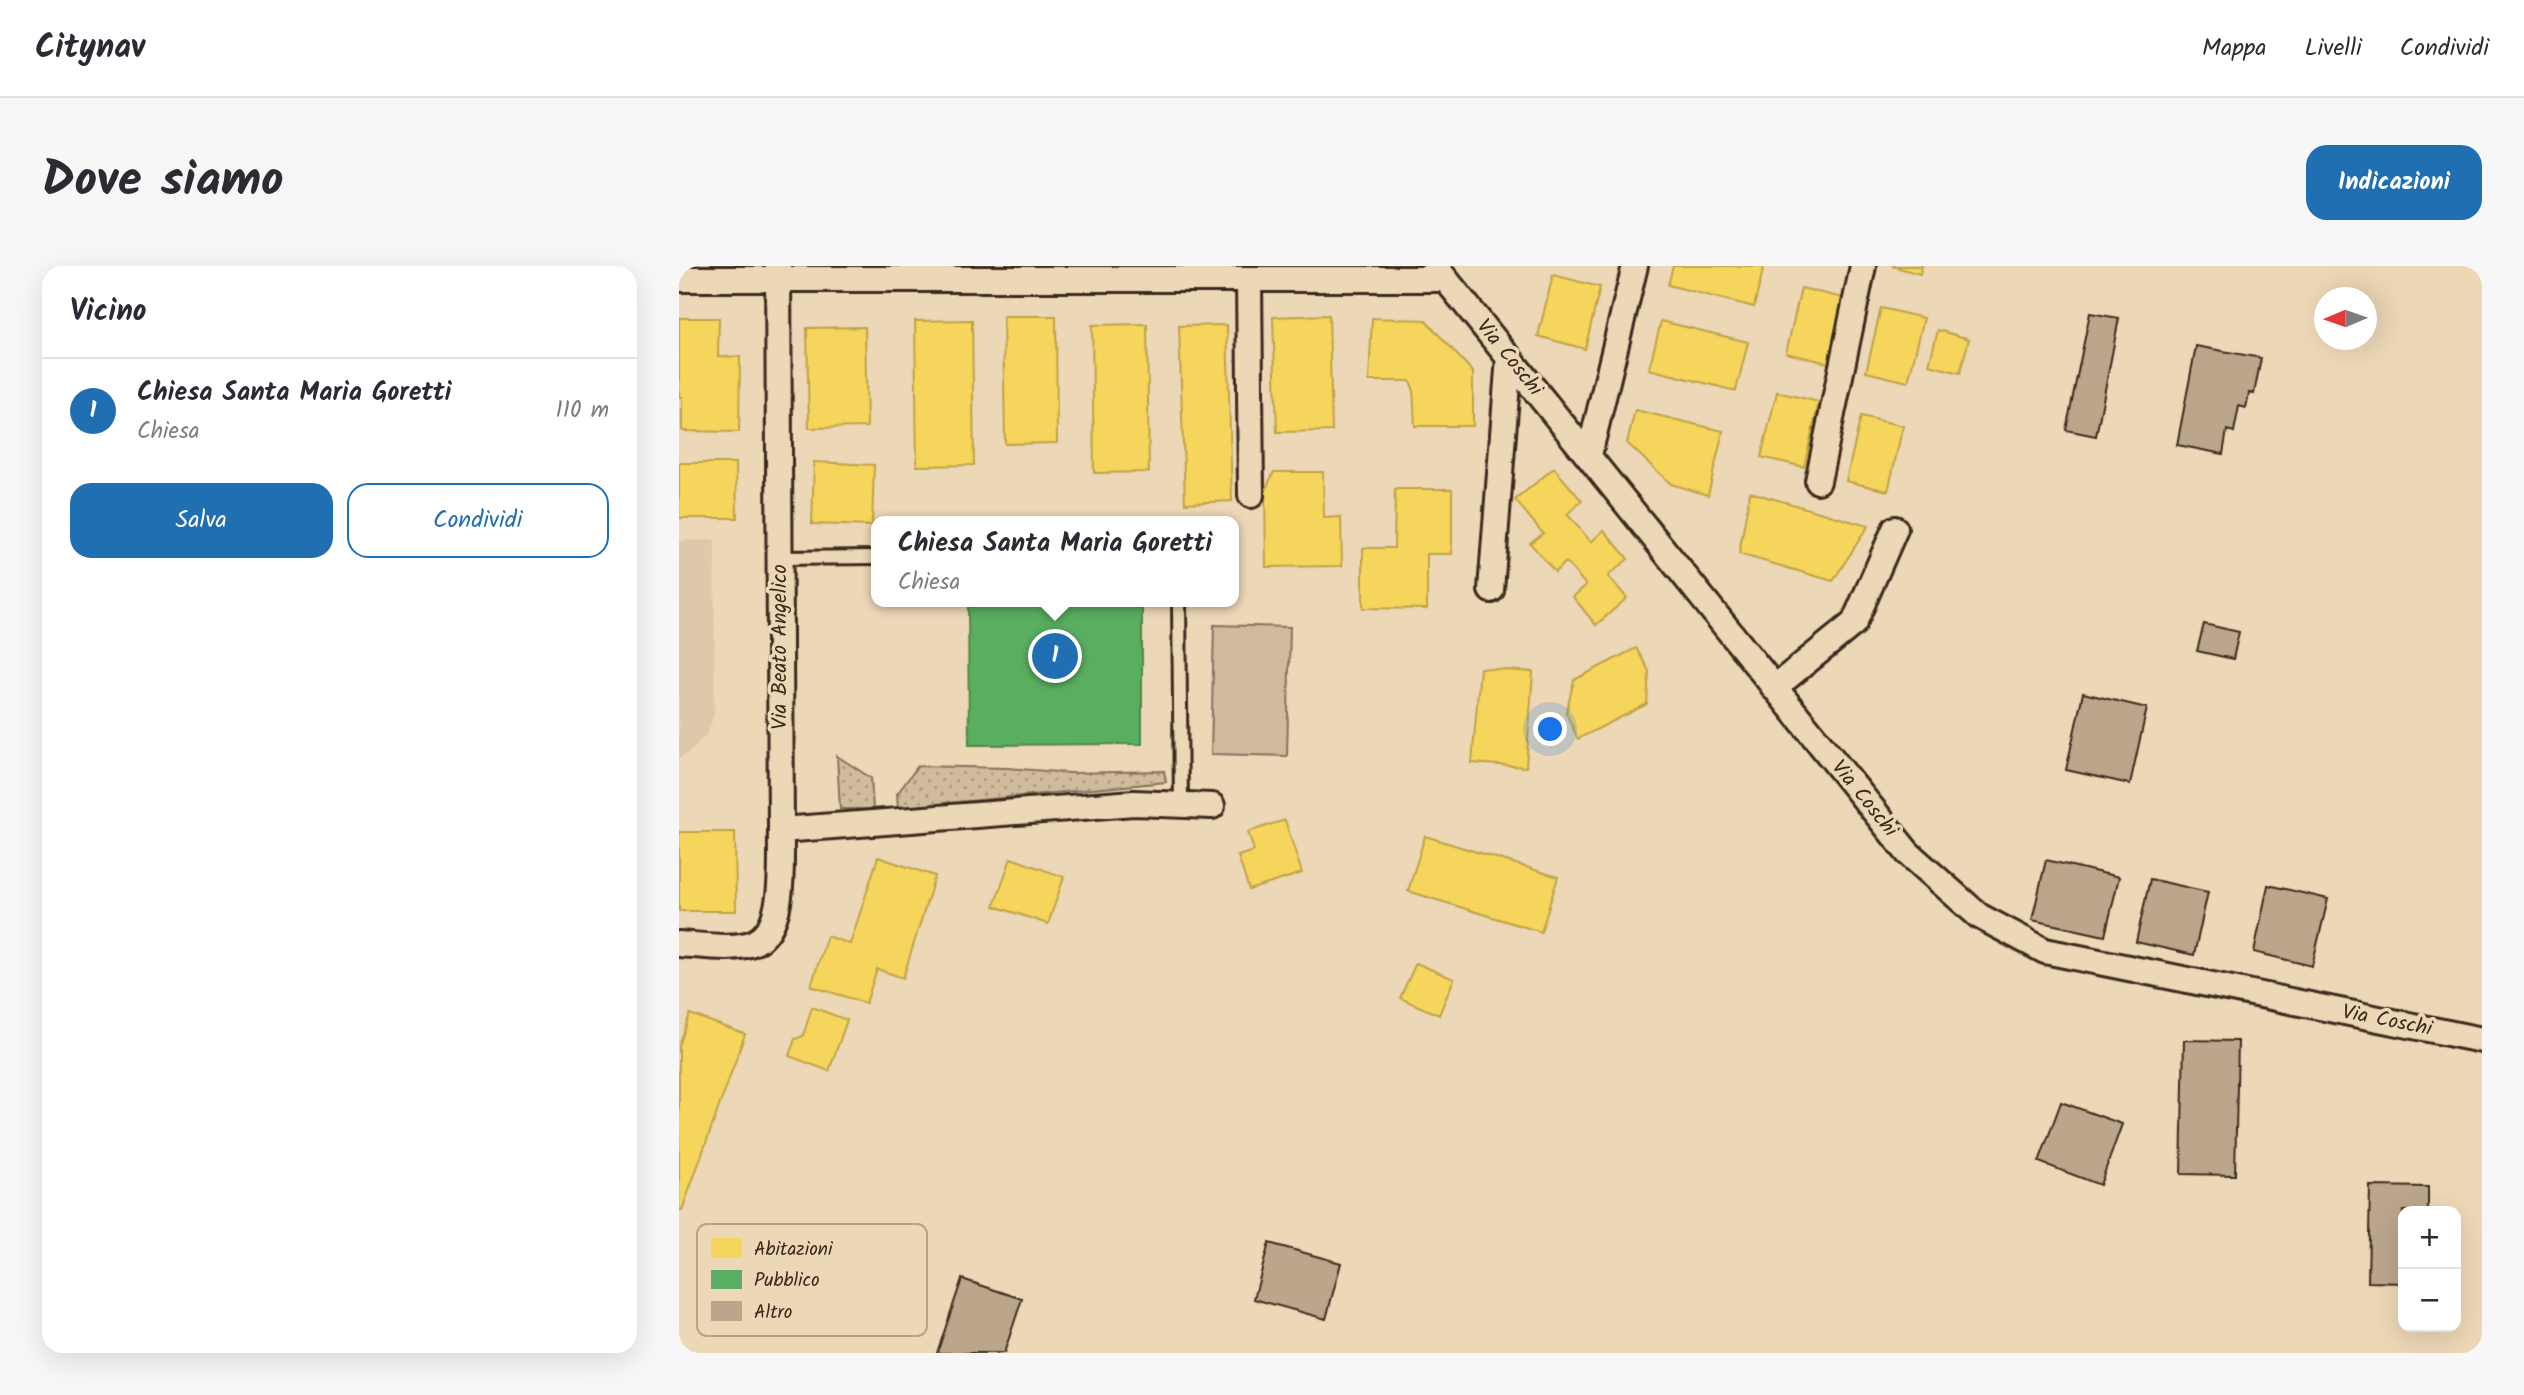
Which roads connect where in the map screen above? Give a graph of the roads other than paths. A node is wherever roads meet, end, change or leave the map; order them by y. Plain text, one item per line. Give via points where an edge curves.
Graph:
1 (1635, 266) edge
2 (1863, 266) edge
3 (778, 272) edge
4 (1373, 272) edge
5 (1440, 273) edge
6 (679, 279) edge
7 (1249, 279) junction
8 (1509, 357) junction
9 (1589, 455) junction
10 (1818, 481) dead end
11 (1251, 495) dead end
12 (1895, 529) dead end
13 (871, 557) edge
14 (780, 558) junction
15 (1491, 590) dead end
16 (1179, 607) edge
17 (1774, 688) junction
18 (1181, 805) junction
19 (1212, 806) dead end
20 (781, 830) junction
21 (679, 944) edge
22 (2482, 1040) edge

1 - 9 street
2 - 10 street
3 - 6 street
3 - 7 street
3 - 14 street, Via Beato Angelico
4 - 5 street
4 - 7 street
5 - 8 street, Via Coschi
7 - 11 street
8 - 9 street, Via Coschi
8 - 15 street
9 - 17 street, Via Coschi
12 - 17 street via 1854,623
13 - 14 lane
14 - 20 street, Via Beato Angelico
16 - 18 lane
17 - 22 street, Via Coschi via 1908,853 1979,916 2045,951
18 - 19 street
18 - 20 street via 1134,803
20 - 21 street, Via Beato Angelico via 777,913 770,931 744,945

